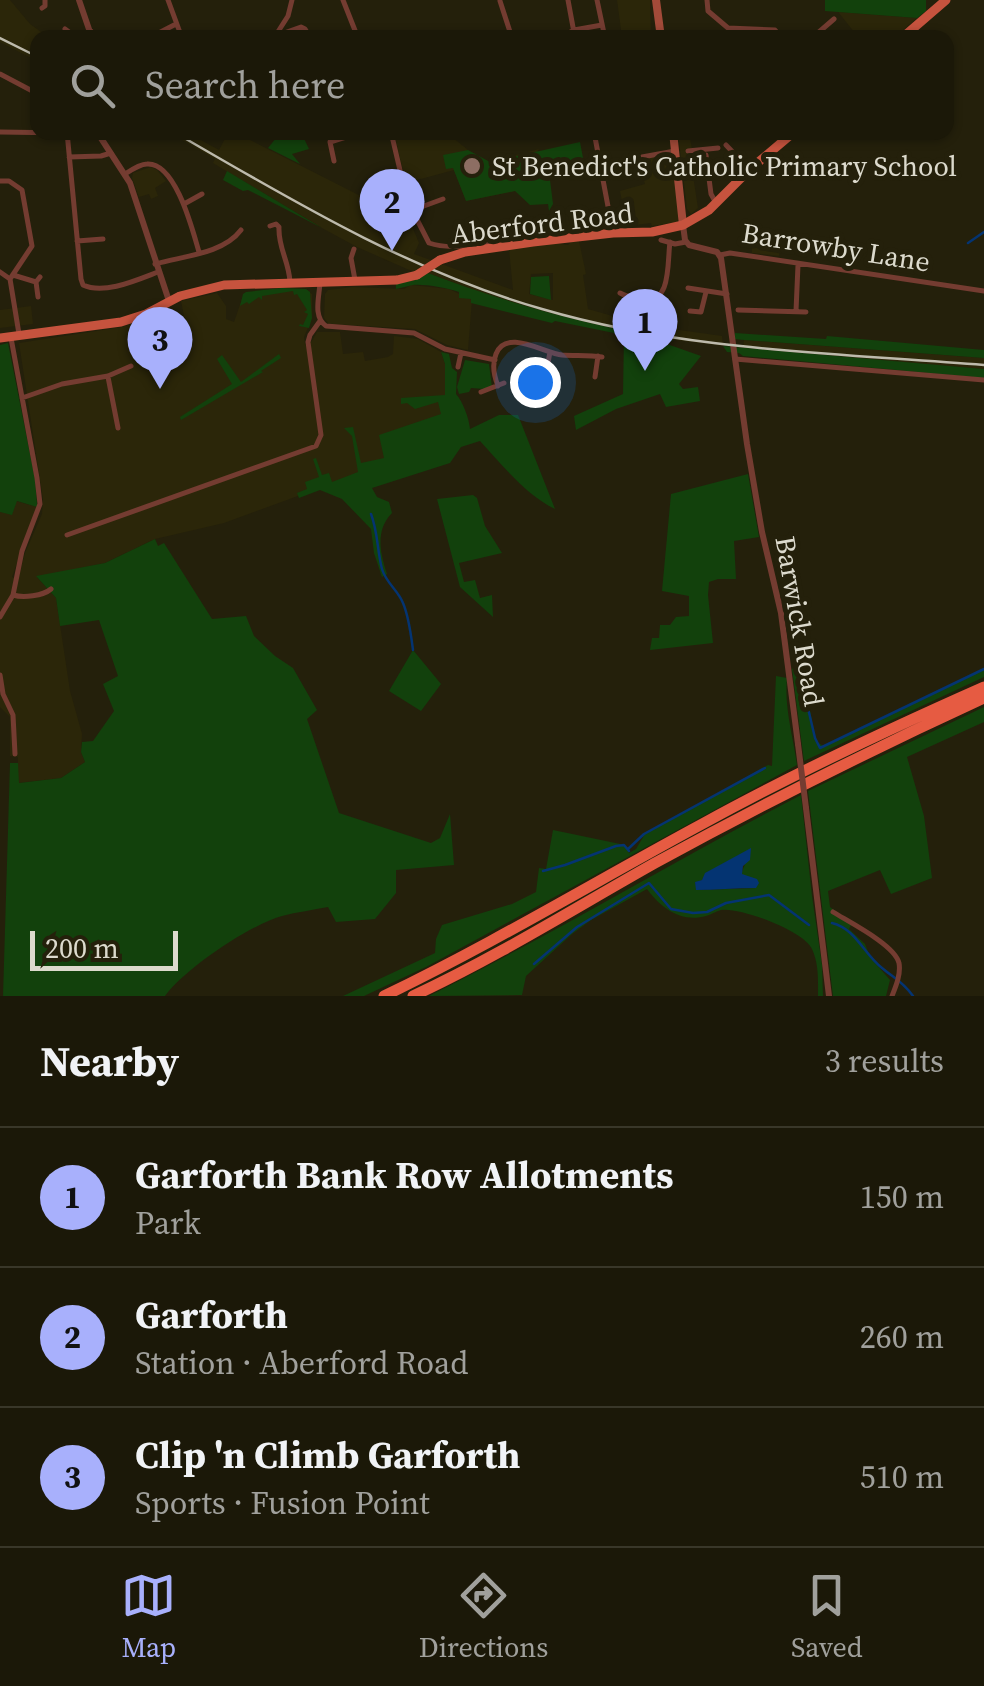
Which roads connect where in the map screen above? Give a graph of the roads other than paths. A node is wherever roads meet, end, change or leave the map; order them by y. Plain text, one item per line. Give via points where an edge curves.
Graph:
1 (44, 0) edge
2 (168, 0) edge
3 (292, 0) edge
4 (343, 0) edge
5 (568, 0) edge
6 (597, 0) edge
7 (656, 0) edge
8 (707, 0) edge
9 (946, 0) edge
10 (81, 1) edge
11 (500, 1) edge
12 (42, 8) dead end
13 (834, 19) dead end
14 (176, 24) junction
15 (602, 25) junction
16 (90, 30) edge
17 (164, 30) edge
18 (179, 30) edge
19 (284, 30) edge
20 (355, 30) edge
21 (509, 30) edge
22 (574, 30) edge
23 (587, 30) edge
24 (603, 30) edge
25 (660, 30) edge
26 (775, 30) edge
27 (821, 30) edge
28 (911, 30) edge
29 (0, 74) edge
30 (30, 90) edge
31 (0, 132) edge
32 (30, 133) edge
33 (68, 140) edge
34 (102, 140) edge
35 (336, 140) edge
36 (393, 140) edge
37 (596, 140) edge
38 (676, 140) edge
39 (785, 140) edge
40 (726, 145) dead end
41 (718, 148) dead end
42 (680, 151) junction
43 (111, 154) junction
44 (706, 155) dead end
45 (70, 156) junction
46 (642, 157) dead end
47 (334, 162) dead end
48 (708, 170) junction
49 (749, 170) junction
50 (124, 174) junction
51 (678, 174) junction
52 (0, 182) edge
53 (202, 194) dead end
54 (443, 199) dead end
55 (716, 203) junction
56 (184, 204) junction
57 (412, 210) junction
58 (270, 226) dead end
59 (684, 226) junction
60 (241, 230) dead end
61 (613, 233) junction
62 (104, 239) dead end
63 (662, 240) dead end
64 (77, 241) junction
65 (533, 242) junction
66 (670, 242) junction
67 (686, 242) junction
68 (355, 249) dead end
69 (198, 252) junction
70 (720, 255) junction
71 (798, 263) junction
72 (156, 268) junction
73 (0, 272) edge
74 (10, 277) junction
75 (355, 281) junction
76 (0, 282) edge
77 (290, 283) junction
78 (320, 283) junction
79 (691, 291) dead end
80 (984, 291) edge
81 (706, 292) junction
82 (620, 293) dead end
83 (727, 294) junction
84 (38, 297) dead end
85 (169, 301) junction
86 (690, 310) dead end
87 (796, 312) junction
88 (806, 312) dead end
89 (320, 321) junction
90 (746, 324) dead end
91 (7, 335) edge
92 (550, 352) junction
93 (460, 353) junction
94 (735, 359) junction
95 (495, 360) junction
96 (131, 366) dead end
97 (458, 367) dead end
98 (547, 368) dead end
99 (108, 376) junction
100 (595, 377) dead end
101 (984, 380) edge
102 (480, 392) dead end
103 (22, 398) junction
104 (118, 428) dead end
105 (67, 535) dead end
106 (51, 589) dead end
107 (13, 595) junction
108 (0, 617) edge
109 (0, 675) edge
110 (984, 686) edge
111 (984, 698) edge
112 (15, 754) dead end
113 (834, 912) dead end
114 (384, 996) edge
115 (414, 996) edge
116 (828, 996) edge
117 (892, 996) edge

1 - 12 street
2 - 14 street
3 - 19 street
4 - 20 street
5 - 22 street
6 - 15 street
7 - 25 main road
8 - 26 street via 709,14 725,27
9 - 28 main road
10 - 16 street
11 - 21 street
13 - 27 street
14 - 17 street
14 - 18 street
15 - 23 street
15 - 24 street
29 - 30 street
31 - 32 street
33 - 45 street
34 - 43 street
35 - 47 street via 330,142
36 - 57 street
37 - 61 street
38 - 42 main road
39 - 49 main road
40 - 49 street
41 - 42 street
42 - 46 street
42 - 51 main road
43 - 45 street
43 - 50 street
44 - 48 street
45 - 64 street
48 - 51 street
48 - 55 street
49 - 55 main road
50 - 56 street via 154,164
50 - 72 street
51 - 59 main road
52 - 74 street via 22,190 32,245
53 - 56 street
54 - 57 street
55 - 59 main road
56 - 69 street
57 - 65 street via 431,245
58 - 77 street via 279,227
59 - 61 main road, Aberford Road
59 - 67 street
60 - 69 street via 225,245
61 - 65 main road, Aberford Road
62 - 64 street
63 - 66 street, Barrowby Lane
64 - 72 street via 81,280 89,288 124,283
65 - 75 main road, Aberford Road, bridge via 465,252 417,276
66 - 67 street, Barrowby Lane
66 - 82 street via 663,297
67 - 70 street, Barrowby Lane
68 - 75 street
69 - 72 street
70 - 71 street, Barrowby Lane
70 - 83 street, Barwick Road
71 - 80 street, Barrowby Lane
71 - 87 street
72 - 85 street
73 - 74 street
74 - 76 street
74 - 84 street via 38,280
74 - 91 street
75 - 78 main road, Aberford Road
77 - 78 main road, Aberford Road
77 - 85 main road, Aberford Road via 224,285
78 - 89 street
79 - 81 street
81 - 83 street
81 - 86 street via 701,312
83 - 94 street, Barwick Road
85 - 91 main road, Aberford Road via 121,322
87 - 88 street
87 - 90 street via 742,310
89 - 93 street via 414,333
89 - 105 street via 308,342 316,446
91 - 103 street
92 - 95 street via 512,342
92 - 98 street
92 - 100 street via 600,357
93 - 95 street
93 - 97 street
94 - 101 street
94 - 116 street, Barwick Road, bridge via 781,614
95 - 102 street via 501,384
96 - 99 street
99 - 103 street
99 - 104 street
103 - 107 street via 40,504
106 - 107 street
107 - 108 street
109 - 112 street via 13,715
110 - 114 highway via 774,786
111 - 115 highway via 715,831
113 - 117 street via 898,959

